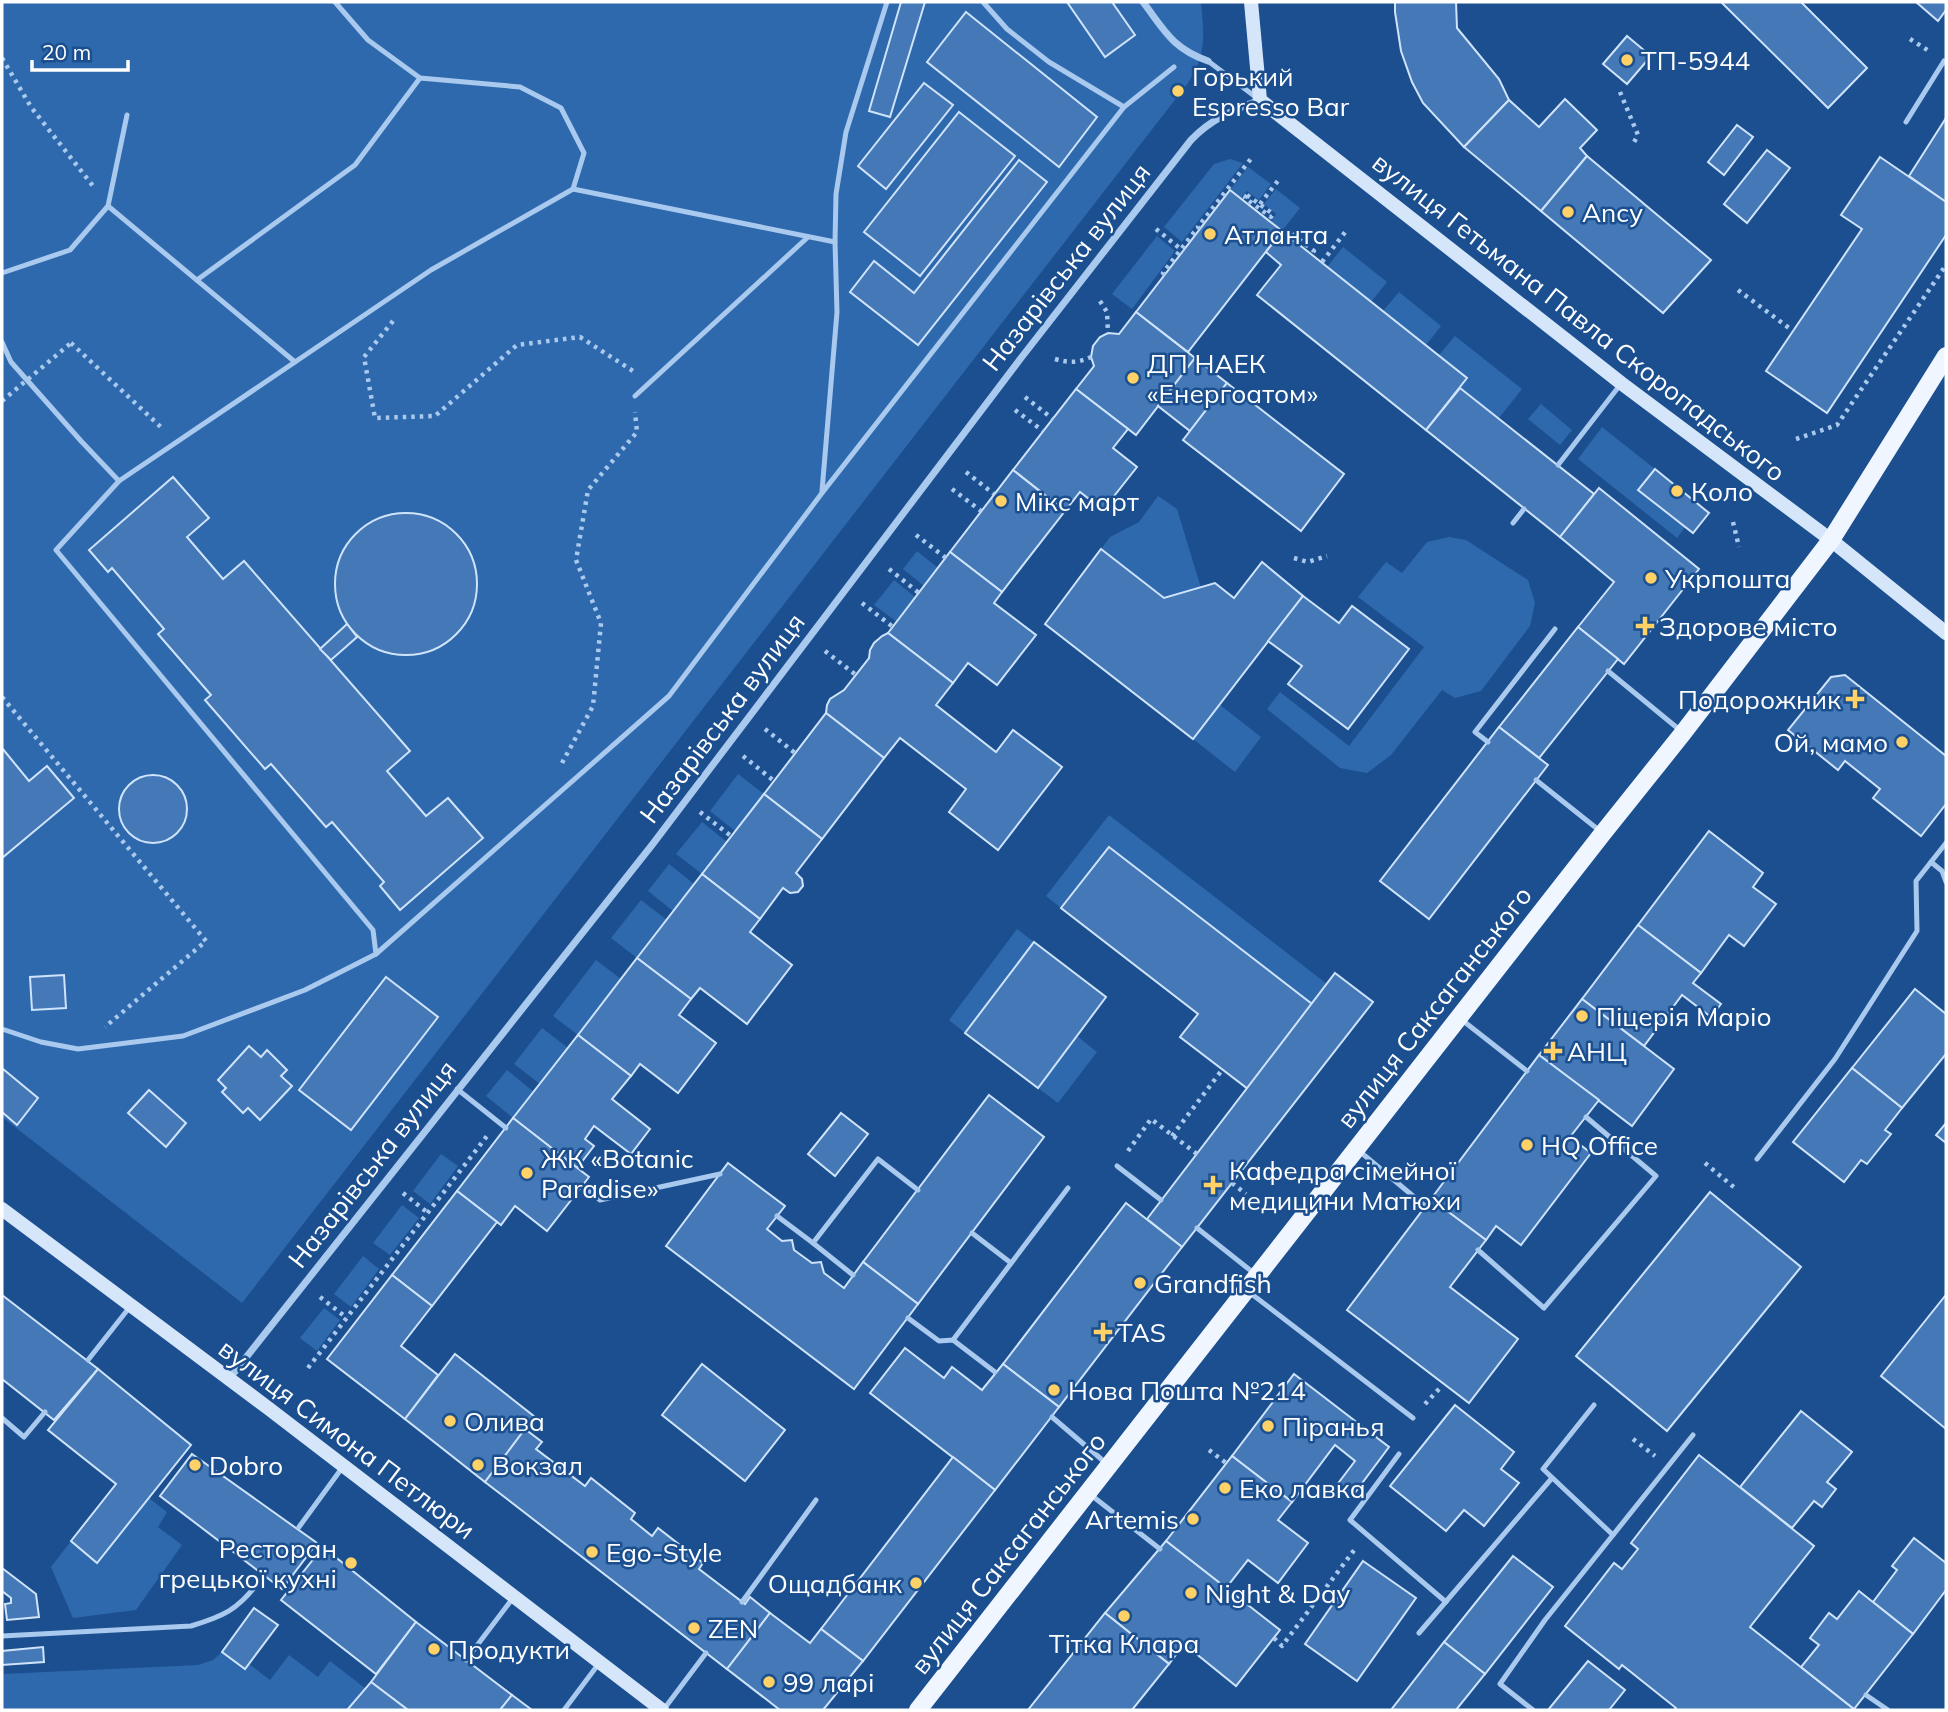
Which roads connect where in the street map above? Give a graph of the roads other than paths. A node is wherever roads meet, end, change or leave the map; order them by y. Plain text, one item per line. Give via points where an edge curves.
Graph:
1 (335, 2) edge
2 (887, 2) edge
3 (983, 2) edge
4 (1143, 2) edge
5 (1251, 2) edge
6 (1208, 61) joint
7 (1946, 63) edge
8 (1174, 67) dead end
9 (420, 78) junction
10 (1260, 100) junction
11 (1124, 107) junction
12 (127, 115) dead end
13 (1906, 122) dead end
14 (573, 189) junction
15 (108, 206) junction
16 (808, 237) junction
17 (835, 243) junction
18 (2, 273) edge
19 (197, 280) junction
20 (2, 342) edge
21 (1946, 356) edge
22 (295, 362) junction
23 (1621, 383) junction
24 (635, 396) road end
25 (1558, 465) dead end
26 (119, 481) junction
27 (822, 493) junction
28 (1524, 509) dead end
29 (1513, 523) dead end
30 (1831, 540) junction
31 (1555, 629) dead end
32 (1946, 633) edge
33 (1608, 671) dead end
34 (1683, 733) junction
35 (1488, 742) dead end
36 (1536, 780) dead end
37 (1603, 833) junction
38 (1946, 843) edge
39 (1931, 862) junction
40 (1946, 882) edge
41 (376, 954) junction
42 (1460, 1018) junction
43 (2, 1029) edge
44 (1527, 1071) dead end
45 (457, 1089) junction
46 (1586, 1117) dead end
47 (506, 1128) dead end
48 (1357, 1150) junction
49 (1757, 1159) dead end
50 (1118, 1166) dead end
51 (720, 1174) dead end
52 (582, 1186) dead end
53 (1068, 1188) dead end
54 (918, 1190) dead end
55 (1161, 1200) dead end
56 (1425, 1206) dead end
57 (2, 1209) edge
58 (777, 1216) dead end
59 (1197, 1228) dead end
60 (972, 1233) dead end
61 (813, 1243) junction
62 (1478, 1250) dead end
63 (1011, 1263) junction
64 (853, 1275) dead end
65 (1252, 1283) junction
66 (130, 1306) junction
67 (908, 1318) dead end
68 (953, 1340) junction
69 (88, 1360) dead end
70 (995, 1372) dead end
71 (229, 1380) junction
72 (1594, 1405) dead end
73 (45, 1412) dead end
74 (1052, 1417) dead end
75 (2, 1418) edge
76 (1413, 1418) dead end
77 (1692, 1435) dead end
78 (1399, 1454) dead end
79 (1110, 1466) junction
80 (343, 1467) junction
81 (1552, 1478) junction
82 (1089, 1493) junction
83 (816, 1500) dead end
84 (299, 1527) dead end
85 (1612, 1535) junction
86 (1160, 1549) dead end
87 (258, 1583) dead end
88 (514, 1596) junction
89 (741, 1602) dead end
90 (1446, 1602) junction
91 (1419, 1633) dead end
92 (2, 1636) edge
93 (706, 1653) dead end
94 (466, 1660) dead end
95 (600, 1662) junction
96 (1866, 1695) dead end
97 (564, 1710) edge
98 (663, 1710) edge
99 (918, 1710) edge
100 (1533, 1710) edge
101 (1888, 1710) edge

1 - 9 lane via 368,40
2 - 17 lane via 846,132 836,194
3 - 11 lane via 1007,29 1049,62
4 - 6 street via 1176,45
5 - 10 main road
6 - 10 lane
7 - 13 lane
8 - 11 lane
9 - 14 lane via 520,87 561,108 584,153
9 - 19 lane via 355,165
10 - 23 main road, вулиця Гетьмана Павла Скоропадського
10 - 45 street, Назарівська вулиця via 1227,112 1191,140 652,845
11 - 27 lane
12 - 15 lane
14 - 16 lane
14 - 22 lane via 431,270
15 - 18 lane via 70,250
15 - 19 lane
16 - 17 lane
16 - 24 lane
17 - 27 lane via 837,312
19 - 22 lane
20 - 26 lane via 11,362
21 - 30 main road, вулиця Саксаганського
22 - 26 lane
23 - 25 lane
23 - 30 main road, вулиця Гетьмана Павла Скоропадського
26 - 41 lane via 56,550 373,930
27 - 41 lane via 669,696
28 - 29 lane
30 - 32 main road, вулиця Гетьмана Павла Скоропадського
30 - 34 main road, вулиця Саксаганського
31 - 35 lane via 1475,732
33 - 34 lane
34 - 37 main road, вулиця Саксаганського
36 - 37 lane
37 - 42 main road, вулиця Саксаганського
38 - 39 lane
39 - 40 lane
39 - 49 lane via 1916,881 1917,931 1835,1059
41 - 43 lane via 306,990 183,1036 78,1049
42 - 44 lane
42 - 48 main road, вулиця Саксаганського
45 - 47 lane
45 - 71 street, Назарівська вулиця
46 - 62 lane via 1656,1176 1544,1308
48 - 56 lane
48 - 65 main road, вулиця Саксаганського
50 - 55 lane
51 - 52 lane via 600,1200
53 - 63 lane
54 - 61 lane via 878,1159
57 - 66 main road, вулиця Симона Петлюри
58 - 61 lane
59 - 65 lane
60 - 63 lane
61 - 64 lane
63 - 68 lane
65 - 76 lane
65 - 79 main road, вулиця Саксаганського
66 - 69 lane
66 - 71 main road, вулиця Симона Петлюри
67 - 68 lane via 939,1341
68 - 70 lane
71 - 80 main road, вулиця Симона Петлюри
72 - 81 lane via 1543,1469
73 - 75 lane via 24,1437
74 - 79 lane
77 - 85 lane
78 - 90 lane via 1350,1520
79 - 82 main road, вулиця Саксаганського
80 - 84 lane
80 - 88 main road, вулиця Симона Петлюри
81 - 85 lane
81 - 90 lane
82 - 86 lane
82 - 99 main road, вулиця Саксаганського
83 - 89 lane
85 - 100 lane via 1500,1684
87 - 92 lane via 244,1601 219,1618 191,1626
88 - 94 lane
88 - 95 main road, вулиця Симона Петлюри
90 - 91 lane
93 - 98 lane
95 - 97 lane
95 - 98 main road, вулиця Симона Петлюри
96 - 101 lane

